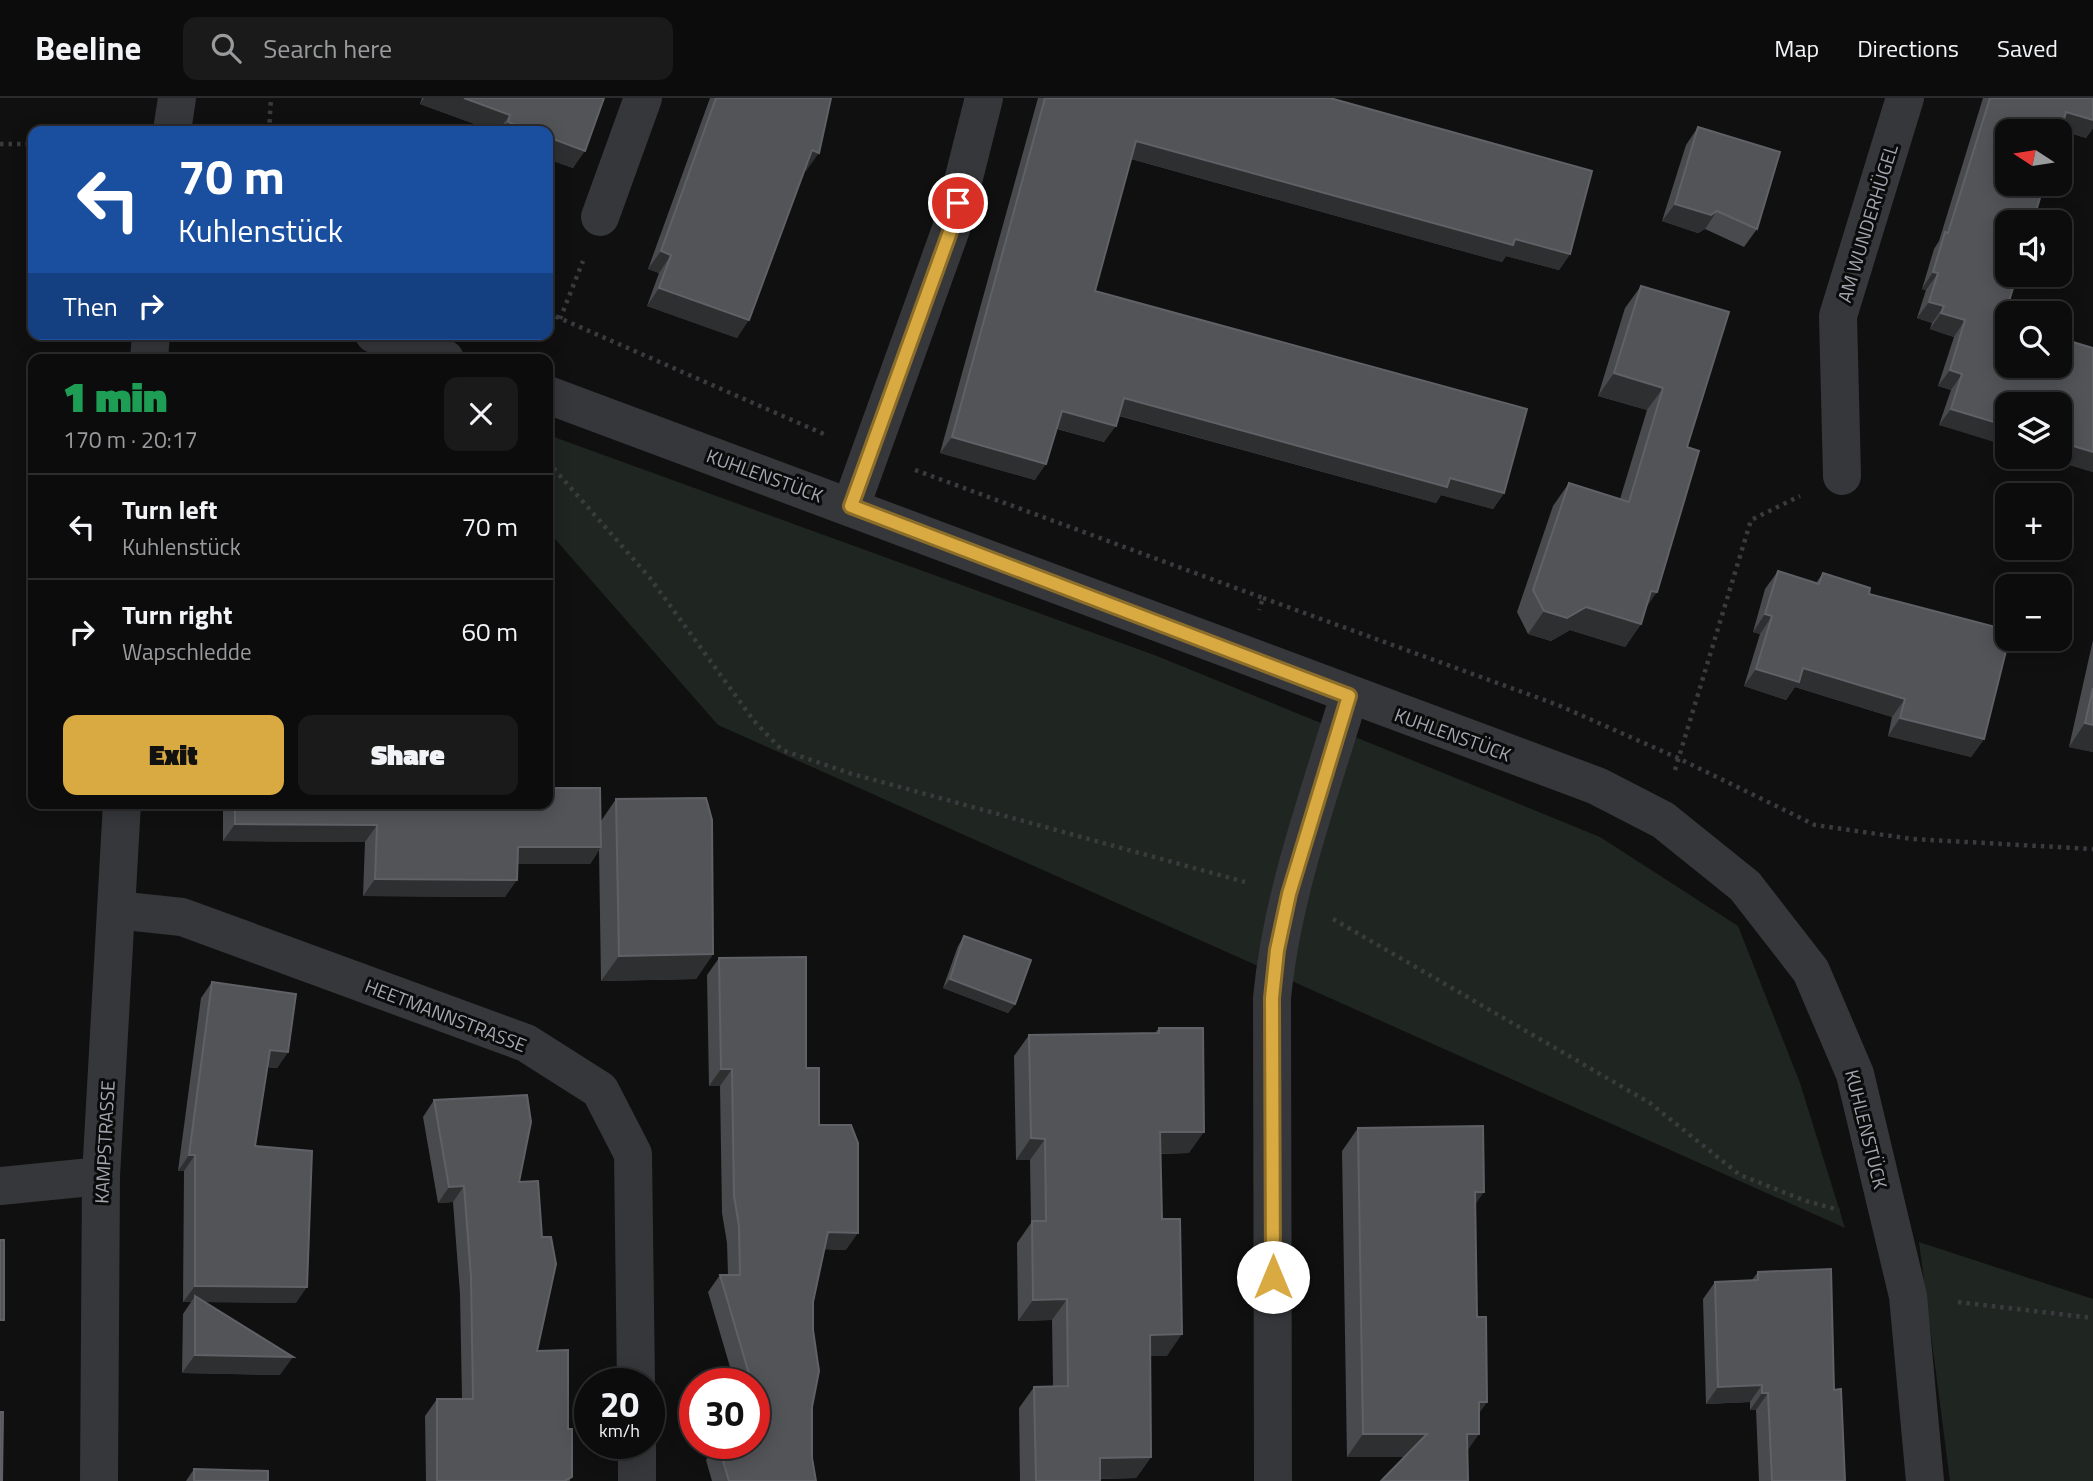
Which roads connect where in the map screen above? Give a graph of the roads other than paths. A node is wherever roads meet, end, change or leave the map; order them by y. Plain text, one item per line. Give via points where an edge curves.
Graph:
1 (177, 98) edge
2 (643, 98) edge
3 (985, 98) edge
4 (1905, 98) edge
5 (173, 126) edge
6 (600, 217) road end
7 (391, 340) edge
8 (431, 354) edge
9 (553, 397) edge
10 (1842, 476) road end
11 (851, 506) junction
12 (1349, 696) junction
13 (122, 809) edge
14 (116, 910) junction
15 (101, 1176) junction
16 (0, 1186) edge
17 (636, 1368) edge
18 (637, 1459) edge
19 (99, 1481) edge
20 (637, 1481) edge
21 (1273, 1481) edge
22 (1925, 1481) edge

1 - 5 street
2 - 6 street
3 - 11 street via 951,229
4 - 10 street, AM WUNDERHÜGEL via 1839,316
7 - 8 street
9 - 11 street, KUHLENSTÜCK
11 - 12 street, KUHLENSTÜCK
12 - 21 street via 1289,894 1272,998
12 - 22 street, KUHLENSTÜCK via 1597,786 1663,820 1745,886 1811,971 1855,1074 1908,1296
13 - 14 street, KAMPSTRASSE
14 - 15 street, KAMPSTRASSE
14 - 17 street, HEETMANNSTRASSE via 182,917 526,1043 600,1090 633,1154
15 - 16 street
15 - 19 street, KAMPSTRASSE
18 - 20 street

